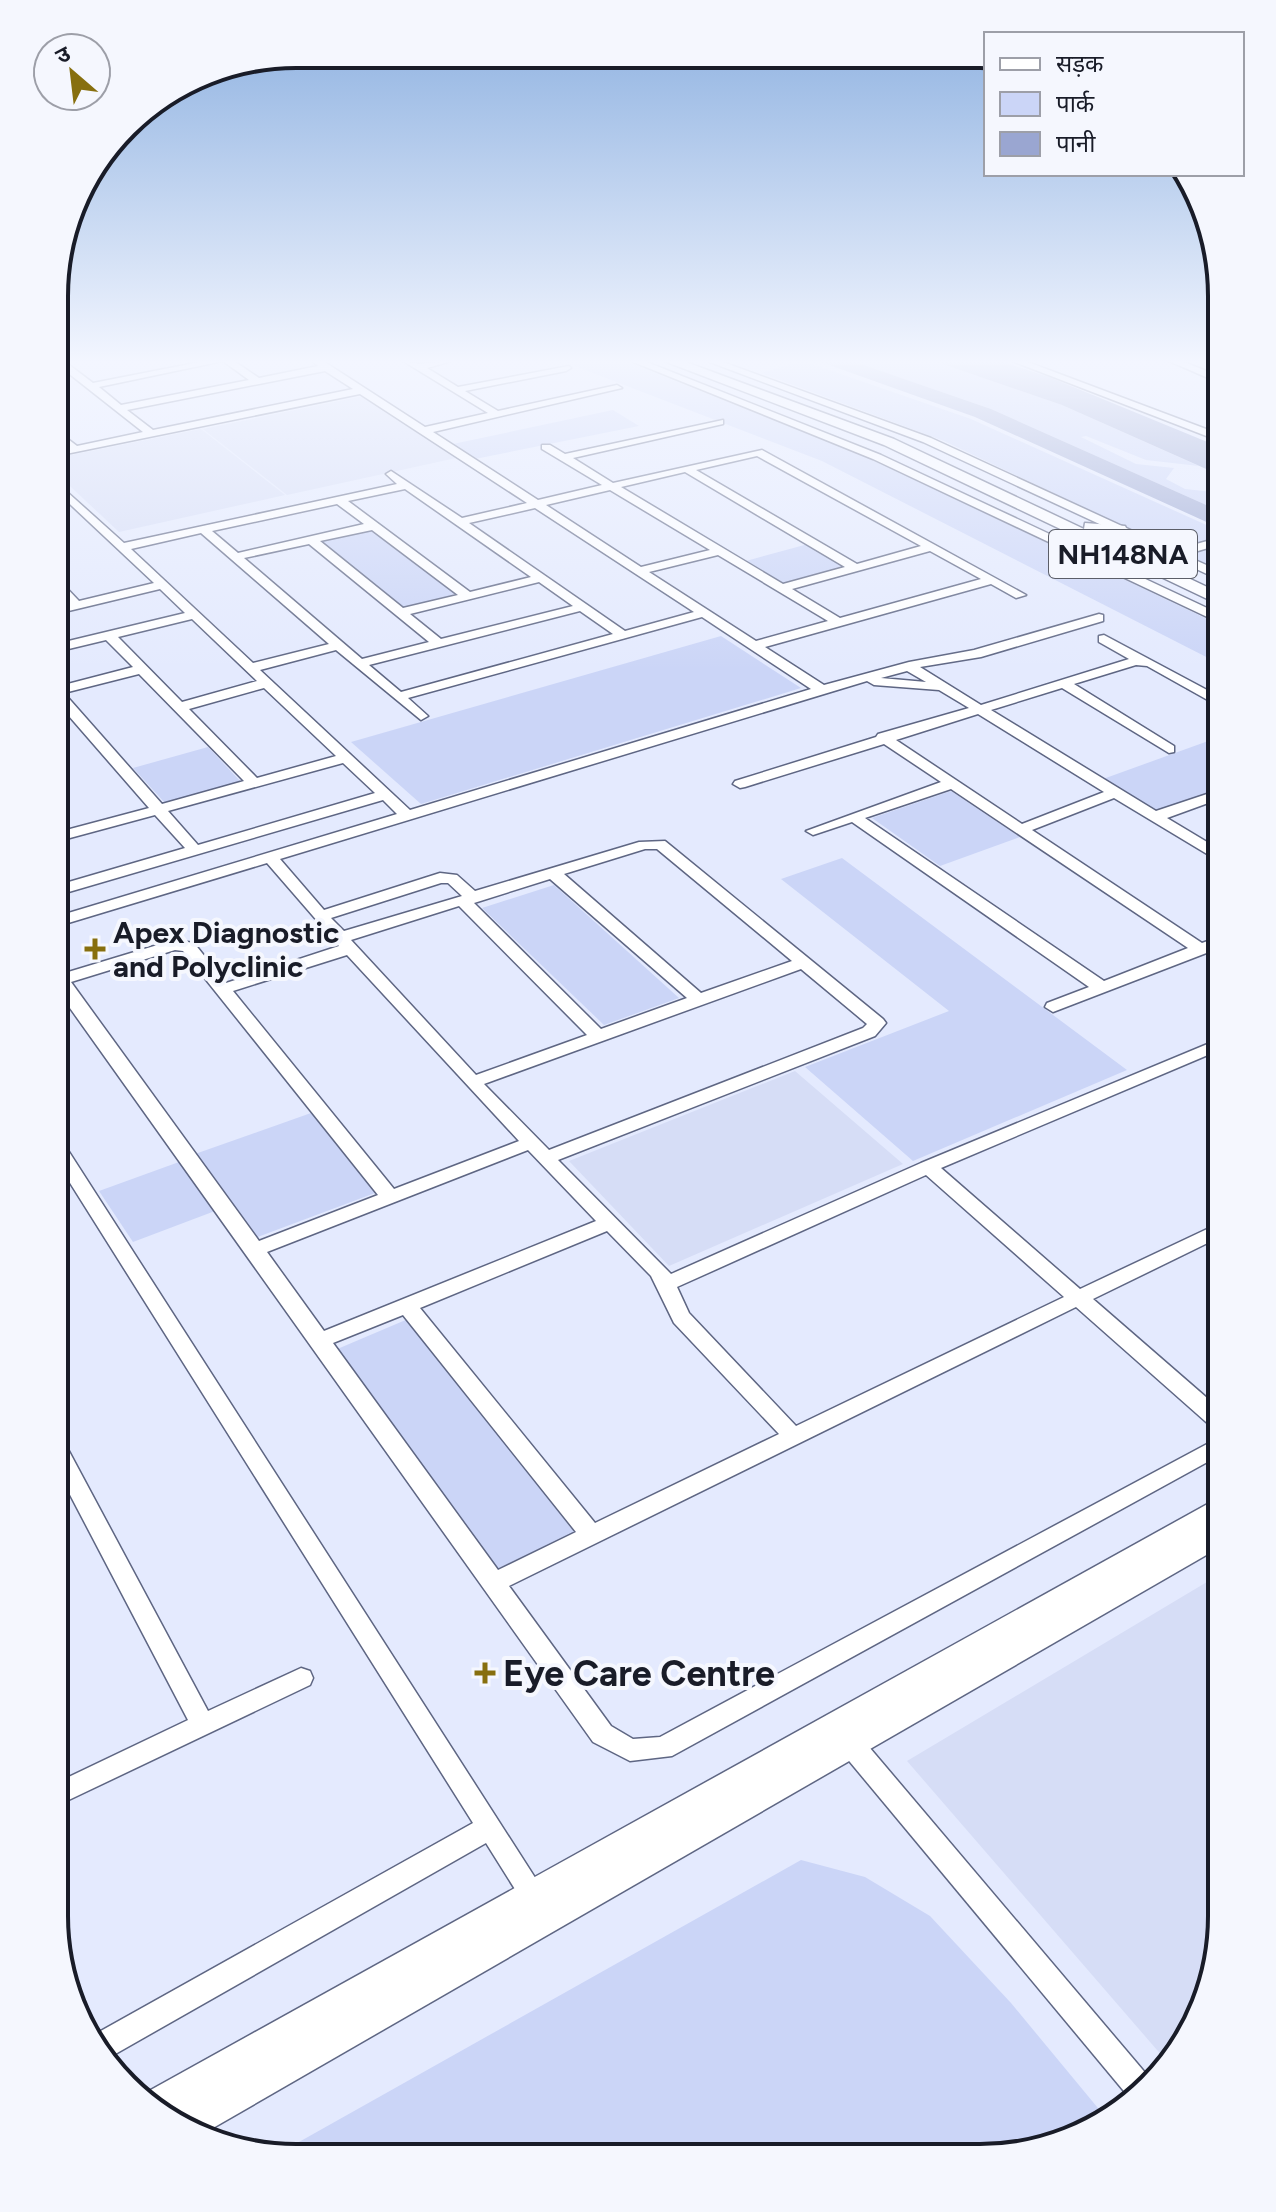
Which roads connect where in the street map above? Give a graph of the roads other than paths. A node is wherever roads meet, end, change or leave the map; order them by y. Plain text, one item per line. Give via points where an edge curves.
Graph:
1 (477, 464) edge
2 (576, 464) edge
3 (704, 464) edge
4 (780, 464) edge
5 (893, 464) edge
6 (936, 464) edge
7 (957, 464) edge
8 (979, 464) edge
9 (685, 468) junction
10 (391, 474) dead end
11 (406, 485) junction
12 (611, 486) junction
13 (68, 496) edge
14 (339, 500) junction
15 (75, 503) junction
16 (535, 503) junction
17 (68, 504) edge
18 (1039, 513) junction
19 (459, 522) junction
20 (373, 526) junction
21 (1091, 527) junction
22 (203, 529) junction
23 (1119, 530) junction
24 (1047, 536) junction
25 (310, 539) junction
26 (1208, 544) edge
27 (122, 547) junction
28 (930, 547) junction
29 (720, 551) junction
30 (1173, 554) junction
31 (1208, 556) edge
32 (235, 557) junction
33 (1189, 562) junction
34 (856, 568) junction
35 (640, 571) junction
36 (1208, 571) edge
37 (1128, 574) junction
38 (540, 578) junction
39 (991, 580) junction
40 (1208, 583) edge
41 (162, 585) junction
42 (782, 588) junction
43 (1199, 590) junction
44 (1208, 594) edge
45 (1020, 595) dead end
46 (468, 596) junction
47 (68, 597) edge
48 (76, 605) junction
49 (68, 607) edge
50 (582, 607) junction
51 (403, 612) junction
52 (704, 613) junction
53 (1208, 613) edge
54 (194, 615) junction
55 (1099, 618) dead end
56 (838, 622) junction
57 (109, 635) junction
58 (623, 635) junction
59 (1104, 639) dead end
60 (438, 643) junction
61 (68, 645) edge
62 (339, 645) junction
63 (754, 646) junction
64 (1143, 661) junction
65 (360, 663) junction
66 (909, 666) junction
67 (251, 668) junction
68 (142, 669) junction
69 (848, 682) junction
70 (1061, 682) junction
71 (266, 683) junction
72 (68, 688) edge
73 (946, 689) junction
74 (822, 690) junction
75 (1208, 696) edge
76 (398, 697) junction
77 (68, 706) edge
78 (179, 707) junction
79 (978, 709) junction
80 (421, 716) dead end
81 (883, 737) junction
82 (1169, 749) dead end
83 (346, 758) junction
84 (254, 783) junction
85 (740, 784) dead end
86 (950, 784) junction
87 (1115, 793) junction
88 (385, 795) junction
89 (1208, 798) edge
90 (159, 809) junction
91 (409, 817) junction
92 (854, 817) junction
93 (1155, 817) junction
94 (1019, 830) junction
95 (813, 831) dead end
96 (68, 832) edge
97 (1208, 849) edge
98 (195, 851) junction
99 (270, 857) junction
100 (554, 874) junction
101 (68, 887) edge
102 (468, 900) junction
103 (320, 916) junction
104 (68, 918) edge
105 (344, 944) junction
106 (1208, 946) edge
107 (1200, 949) junction
108 (804, 962) junction
109 (68, 978) edge
110 (1102, 988) junction
111 (223, 989) junction
112 (68, 995) edge
113 (699, 1000) junction
114 (1053, 1007) dead end
115 (599, 1037) junction
116 (1208, 1054) edge
117 (472, 1082) junction
118 (530, 1143) junction
119 (544, 1159) junction
120 (68, 1164) edge
121 (928, 1167) junction
122 (391, 1198) junction
123 (609, 1223) junction
124 (1208, 1235) edge
125 (254, 1250) junction
126 (667, 1284) junction
127 (1078, 1297) junction
128 (407, 1305) junction
129 (319, 1341) junction
130 (1208, 1411) edge
131 (793, 1436) junction
132 (1208, 1452) edge
133 (68, 1471) edge
134 (1208, 1515) edge
135 (591, 1535) junction
136 (1208, 1538) edge
137 (493, 1583) junction
138 (301, 1678) dead end
139 (203, 1725) junction
140 (842, 1734) junction
141 (68, 1789) edge
142 (490, 1827) junction
143 (540, 1906) junction
144 (107, 2043) edge
145 (1135, 2082) edge
146 (165, 2102) edge
147 (192, 2118) edge

1 - 16 street
2 - 12 street
3 - 9 street
4 - 28 street
5 - 24 street
6 - 18 highway, NH148NA
7 - 21 highway, NH148NA
8 - 23 street
9 - 12 street
9 - 34 street
10 - 11 street
11 - 14 street
11 - 19 street
12 - 16 street
12 - 29 street
13 - 15 street
14 - 20 street
14 - 22 street
15 - 17 street
15 - 27 street
16 - 19 street
16 - 35 street
18 - 24 highway
18 - 43 highway, NH148NA
19 - 38 street
20 - 25 street
20 - 46 street
21 - 23 highway
21 - 40 highway, NH148NA
22 - 27 street
22 - 32 street
23 - 30 street
24 - 37 street
25 - 32 street
25 - 51 street
26 - 30 street
27 - 41 street
28 - 34 street
28 - 39 street
29 - 35 street
29 - 42 street
30 - 33 street
31 - 33 street
32 - 62 street
33 - 36 street
34 - 42 street
35 - 52 street
37 - 43 highway
37 - 53 street
38 - 46 street
38 - 50 street
39 - 45 street
39 - 56 street
41 - 48 street
41 - 54 street
42 - 56 street
43 - 44 highway, NH148NA
46 - 51 street
47 - 48 street
48 - 49 street
50 - 58 street
50 - 60 street
51 - 60 street
52 - 58 street
52 - 63 street
54 - 57 street
54 - 67 street
55 - 66 street via 976,654
56 - 63 street
57 - 61 street
57 - 68 street
58 - 76 street
59 - 64 street
60 - 65 street
62 - 65 street
62 - 67 street
63 - 74 street
64 - 70 street
64 - 75 street
65 - 76 street
66 - 69 street
66 - 73 street
67 - 71 street
68 - 72 street
68 - 78 street
69 - 73 street
69 - 74 street
70 - 79 street
70 - 82 street
71 - 78 street
71 - 83 street
73 - 79 street
74 - 91 street
76 - 80 street
77 - 90 street
78 - 84 street
79 - 81 street
79 - 87 street
81 - 85 street
81 - 86 street
83 - 84 street
83 - 88 street
84 - 90 street
86 - 92 street
86 - 94 street
87 - 93 street
87 - 94 street
88 - 91 street
88 - 98 street
89 - 93 street
90 - 96 street
90 - 98 street
91 - 99 street
92 - 95 street
92 - 110 street
93 - 97 street
94 - 107 street
98 - 101 street
99 - 103 street
99 - 104 street
100 - 102 street
100 - 108 street via 660,844
100 - 113 street
102 - 103 street via 452,878 440,878
102 - 105 street
102 - 115 street
103 - 105 street
105 - 111 street
105 - 117 street
106 - 107 street
107 - 110 street
108 - 113 street
108 - 119 street via 873,1017 875,1029
109 - 111 street via 183,944
110 - 114 street
111 - 122 street
112 - 125 street
113 - 115 street
115 - 117 street
116 - 121 street
117 - 118 street
118 - 119 street
118 - 122 street
119 - 123 street
120 - 142 street
121 - 126 street
121 - 127 street
122 - 125 street
123 - 126 street
123 - 128 street
124 - 127 street
125 - 129 street
126 - 131 street via 681,1318
127 - 130 street
127 - 131 street
128 - 129 street
128 - 135 street
129 - 137 street
131 - 135 street
132 - 137 street via 663,1748 630,1750 602,1734
133 - 139 street
134 - 140 main road
135 - 137 street
136 - 140 main road
138 - 139 street
139 - 141 street
140 - 143 main road
140 - 145 street
142 - 143 street
142 - 144 street
143 - 146 main road
143 - 147 main road

